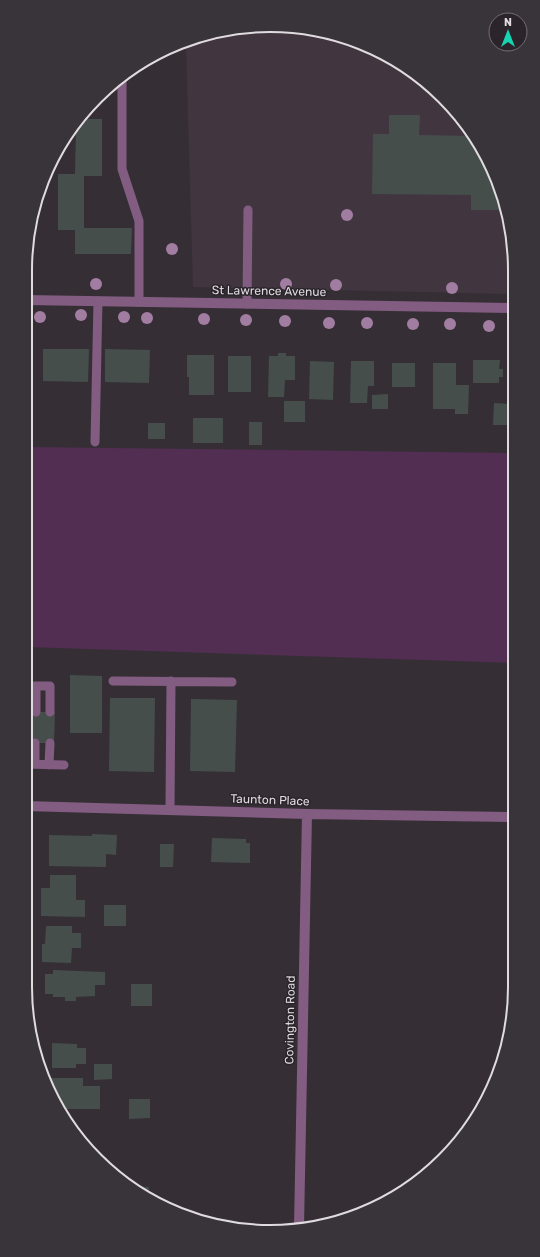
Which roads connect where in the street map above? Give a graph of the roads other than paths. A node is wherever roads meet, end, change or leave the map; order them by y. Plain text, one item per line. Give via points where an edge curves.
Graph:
1 (122, 84) edge
2 (248, 210) dead end
3 (32, 300) edge
4 (98, 301) junction
5 (139, 302) junction
6 (247, 304) junction
7 (508, 308) edge
8 (95, 442) dead end
9 (113, 681) dead end
10 (170, 681) junction
11 (232, 682) dead end
12 (32, 686) edge
13 (36, 686) junction
14 (36, 712) dead end
15 (50, 712) dead end
16 (35, 743) dead end
17 (50, 743) dead end
18 (35, 764) joint
19 (50, 765) junction
20 (64, 765) dead end
21 (32, 806) edge
22 (170, 810) junction
23 (307, 814) junction
24 (508, 817) edge
25 (298, 1223) edge

1 - 5 lane via 122,168 139,221
2 - 6 lane
3 - 4 street, St Lawrence Avenue
4 - 5 street, St Lawrence Avenue
4 - 8 lane
5 - 6 street, St Lawrence Avenue
6 - 7 street, St Lawrence Avenue
9 - 10 lane
10 - 11 lane
10 - 22 lane
12 - 13 lane
13 - 14 lane
13 - 15 lane via 50,686
16 - 18 lane
17 - 19 lane
18 - 19 lane
19 - 20 lane
21 - 22 street, Taunton Place
22 - 23 street, Taunton Place
23 - 24 street, Taunton Place
23 - 25 street, Covington Road

